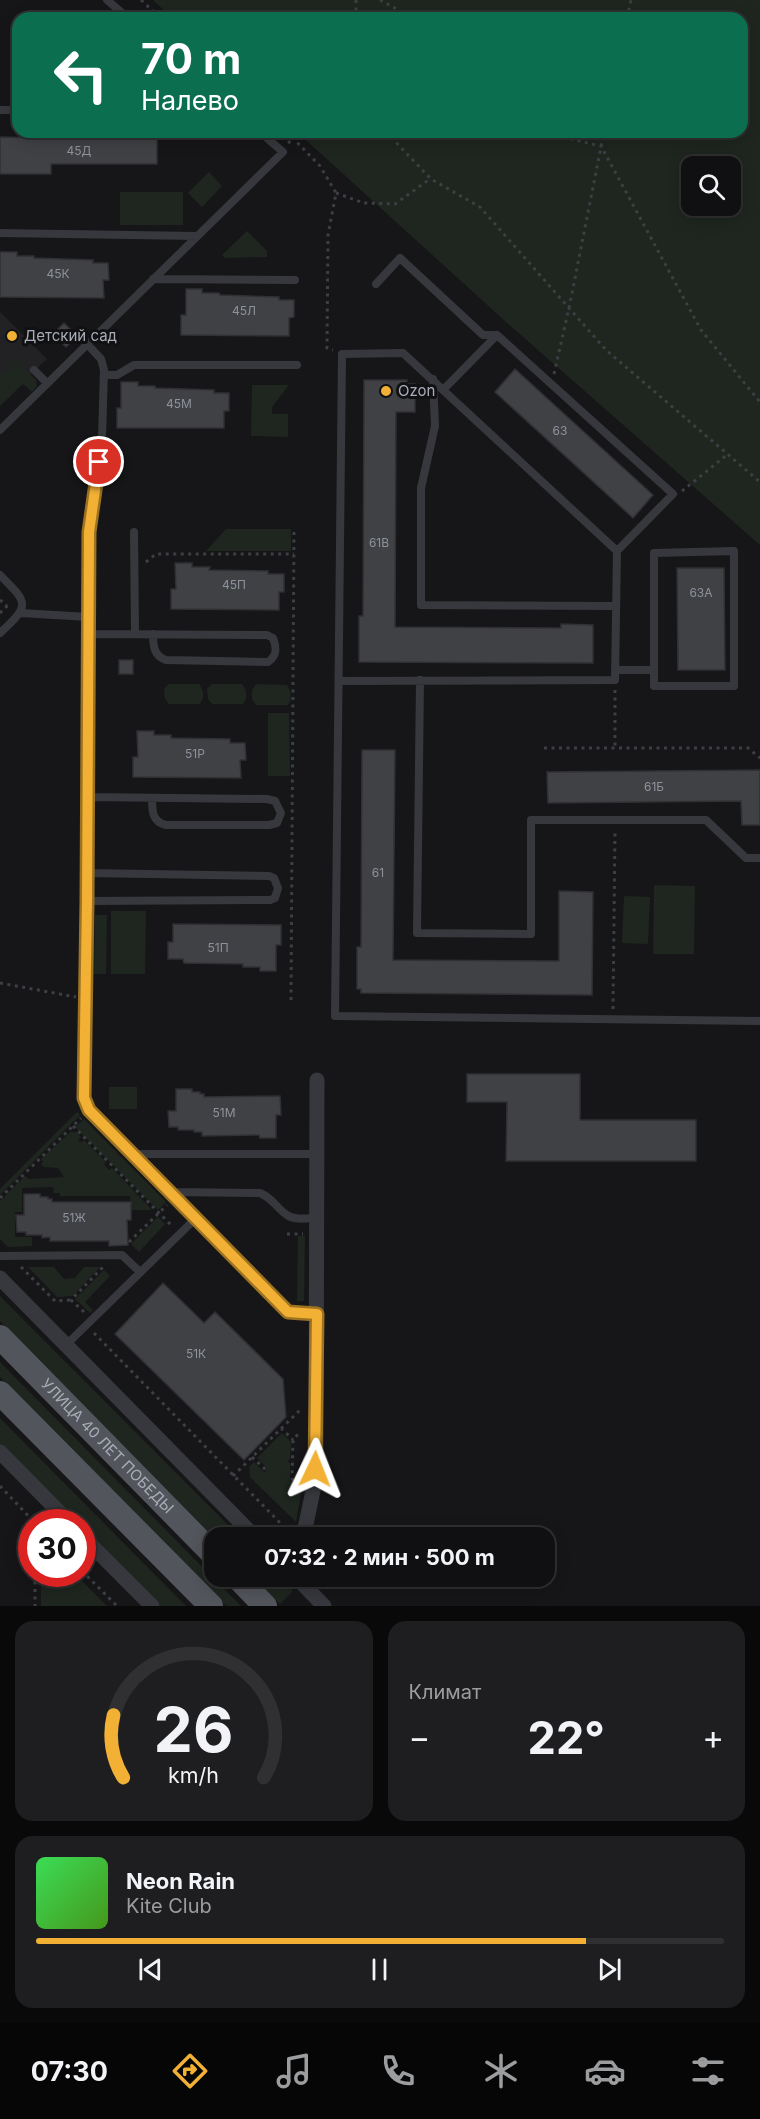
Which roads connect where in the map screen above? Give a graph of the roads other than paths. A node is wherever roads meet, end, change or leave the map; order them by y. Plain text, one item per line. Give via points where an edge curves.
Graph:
1 (107, 0) edge
2 (121, 12) edge
3 (267, 138) edge
4 (0, 232) edge
5 (197, 236) junction
6 (153, 279) junction
7 (295, 280) dead end
8 (376, 284) dead end
9 (497, 335) junction
10 (87, 344) junction
11 (297, 365) dead end
12 (34, 370) dead end
13 (104, 375) junction
14 (434, 379) junction
15 (47, 383) junction
16 (444, 389) junction
17 (0, 430) edge
18 (134, 532) dead end
19 (617, 551) junction
20 (0, 575) edge
21 (616, 606) junction
22 (21, 613) junction
23 (88, 617) junction
24 (0, 633) edge
25 (88, 634) junction
26 (135, 634) junction
27 (153, 634) junction
28 (615, 670) junction
29 (654, 670) junction
30 (339, 681) junction
31 (420, 681) junction
32 (88, 797) junction
33 (152, 798) junction
34 (760, 858) edge
35 (87, 873) junction
36 (87, 901) junction
37 (760, 1021) edge
38 (317, 1080) dead end
39 (132, 1154) junction
40 (317, 1154) junction
41 (169, 1192) junction
42 (317, 1218) junction
43 (195, 1219) junction
44 (0, 1256) edge
45 (140, 1272) junction
46 (0, 1278) edge
47 (317, 1314) junction
48 (0, 1337) edge
49 (66, 1345) junction
50 (0, 1393) edge
51 (0, 1452) edge
52 (56, 1509) edge
53 (245, 1527) edge
54 (307, 1527) edge
55 (204, 1545) edge
56 (96, 1550) edge
57 (247, 1587) edge
58 (306, 1587) edge
59 (152, 1606) edge
60 (211, 1606) edge
61 (265, 1606) edge
62 (324, 1606) edge

1 - 2 lane
3 - 5 lane via 283,152
4 - 5 lane
5 - 6 lane
6 - 7 lane
6 - 10 lane
8 - 9 lane via 400,258 483,335
9 - 16 lane
9 - 19 lane via 673,494
10 - 13 lane via 101,359
10 - 15 lane
11 - 13 lane via 134,365 117,375
12 - 15 lane
13 - 23 lane via 102,438 89,532
14 - 16 lane
14 - 21 lane via 435,426 421,488 421,605
14 - 30 lane via 403,353 342,354
15 - 17 lane
16 - 19 lane
18 - 26 lane
19 - 21 lane
20 - 22 lane via 20,595
21 - 28 lane
22 - 23 lane
22 - 24 lane
23 - 25 lane
25 - 26 lane
25 - 32 lane
26 - 27 lane
27 - 27 lane via 267,635 273,638 276,653 268,662 166,660 156,652
28 - 29 lane
28 - 31 lane via 615,680
29 - 29 lane via 654,552 734,551 734,686 654,686
30 - 31 lane
30 - 37 lane via 335,1016
31 - 34 lane via 417,933 531,933 531,820 706,820 746,858
32 - 33 lane
32 - 35 lane
33 - 33 lane via 267,799 275,801 281,813 277,823 269,825 166,825 155,818
35 - 36 lane
35 - 36 lane via 269,876 278,888 275,898 270,900
36 - 39 lane via 84,1098 89,1110
38 - 40 street
39 - 40 lane
39 - 41 lane
40 - 42 street
41 - 42 lane via 260,1193 270,1197 287,1215
41 - 43 lane
42 - 47 street
43 - 45 lane
43 - 47 lane via 288,1312
44 - 45 lane via 122,1255
45 - 49 lane
46 - 49 street
47 - 54 street via 316,1453
48 - 55 main road, УЛИЦА 40 ЛЕТ ПОБЕДЫ
49 - 53 street
50 - 60 main road
51 - 52 street
56 - 59 street
57 - 61 main road
58 - 62 street

